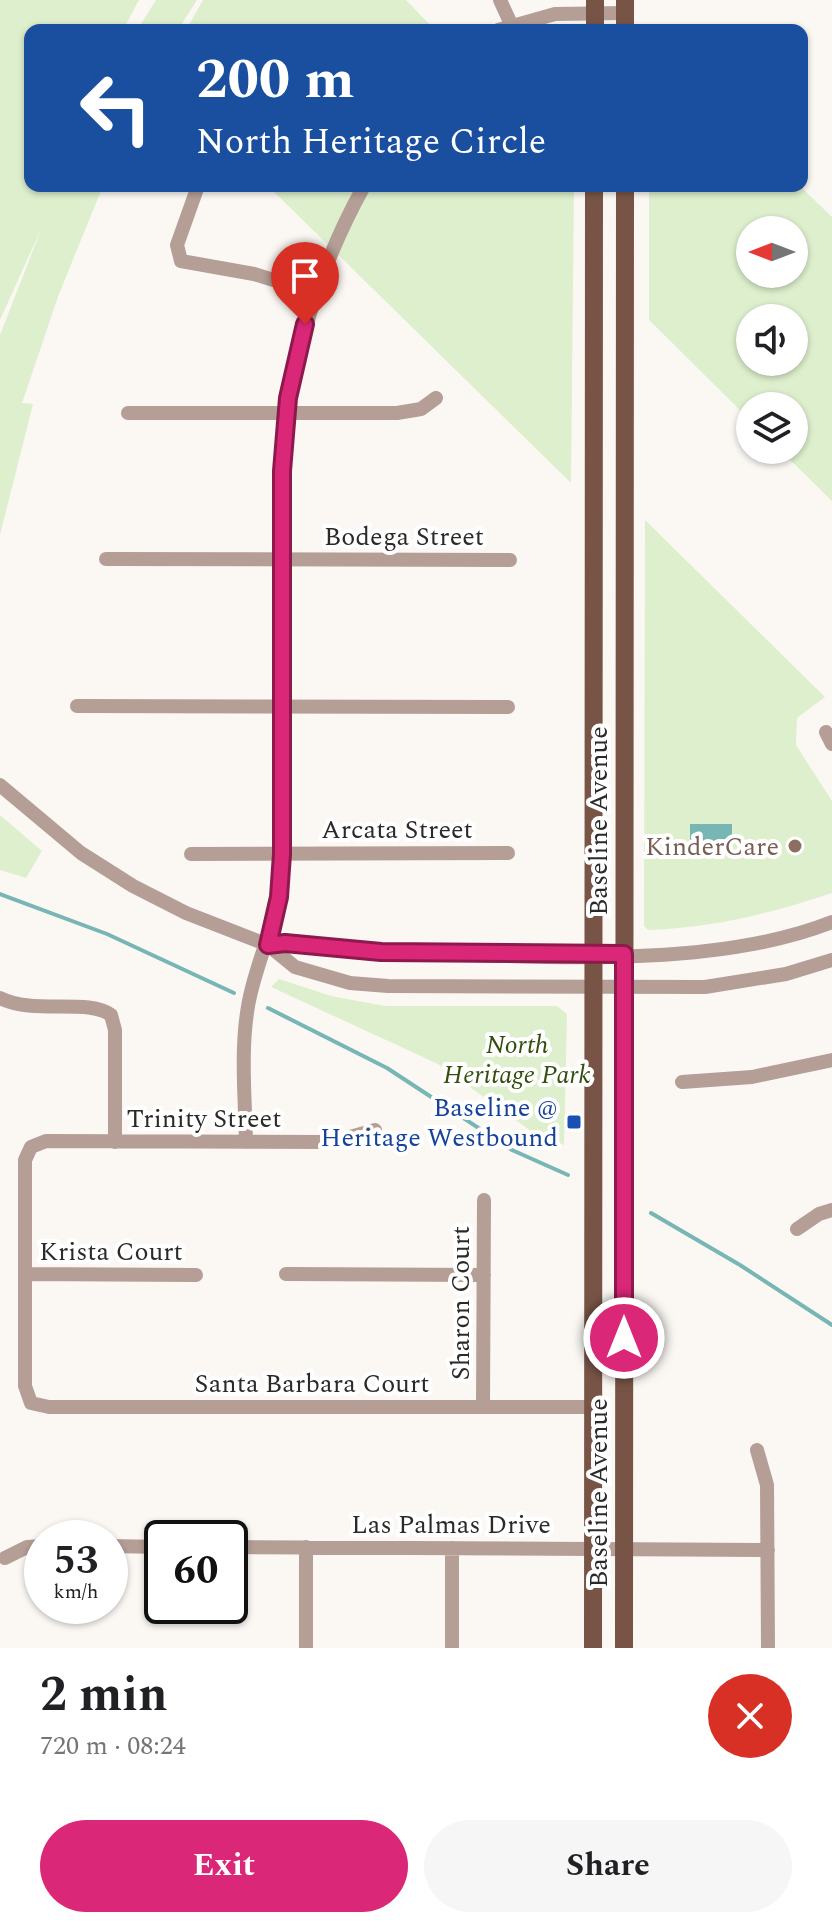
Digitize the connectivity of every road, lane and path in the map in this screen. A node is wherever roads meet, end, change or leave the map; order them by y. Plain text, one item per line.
1 (500, 0) edge
2 (595, 14) edge
3 (625, 14) edge
4 (504, 24) edge
5 (517, 24) edge
6 (196, 192) edge
7 (361, 192) edge
8 (594, 192) edge
9 (625, 192) edge
10 (315, 293) junction
11 (436, 398) dead end
12 (128, 413) dead end
13 (286, 413) junction
14 (106, 559) dead end
15 (281, 560) junction
16 (510, 560) dead end
17 (77, 706) dead end
18 (281, 707) junction
19 (508, 707) dead end
20 (0, 785) edge
21 (508, 853) dead end
22 (191, 854) dead end
23 (282, 854) junction
24 (832, 922) edge
25 (268, 945) junction
26 (624, 954) junction
27 (593, 955) junction
28 (832, 960) edge
29 (593, 986) junction
30 (625, 987) junction
31 (0, 998) edge
32 (832, 1060) edge
33 (682, 1082) dead end
34 (375, 1130) dead end
35 (115, 1142) junction
36 (246, 1142) junction
37 (484, 1200) dead end
38 (832, 1210) edge
39 (797, 1229) dead end
40 (25, 1274) junction
41 (286, 1274) dead end
42 (196, 1275) dead end
43 (484, 1275) junction
44 (483, 1407) junction
45 (593, 1407) junction
46 (757, 1450) dead end
47 (248, 1547) edge
48 (306, 1547) junction
49 (24, 1548) edge
50 (452, 1548) junction
51 (593, 1548) junction
52 (624, 1548) junction
53 (768, 1550) junction
54 (5, 1558) dead end
55 (306, 1648) edge
56 (452, 1648) edge
57 (593, 1648) edge
58 (624, 1648) edge
59 (768, 1648) edge

1 - 4 street
2 - 3 street
2 - 5 street
6 - 10 street
7 - 10 street
8 - 27 main road, Baseline Avenue
9 - 26 main road, Baseline Avenue
10 - 13 street
11 - 13 street
12 - 13 street
13 - 15 street
14 - 15 street, Bodega Street
15 - 16 street, Bodega Street
15 - 18 street
17 - 18 street
18 - 19 street
18 - 23 street
20 - 25 street
21 - 23 street, Arcata Street
22 - 23 street, Arcata Street
23 - 25 street
24 - 26 street
25 - 27 street
25 - 29 street
25 - 36 street
26 - 27 street
26 - 30 main road, Baseline Avenue
27 - 29 main road, Baseline Avenue
28 - 30 street
29 - 30 street
29 - 45 main road, Baseline Avenue
30 - 52 main road, Baseline Avenue
31 - 35 street
32 - 33 street
34 - 36 street, Trinity Street
35 - 36 street, Trinity Street
35 - 40 street, Trinity Street
37 - 43 street, Sharon Court
38 - 39 street
40 - 42 street, Krista Court
40 - 44 street, Santa Barbara Court
41 - 43 street
43 - 44 street, Sharon Court
44 - 45 street, Santa Barbara Court
45 - 51 main road, Baseline Avenue
46 - 53 street
47 - 48 street, Las Palmas Drive
48 - 50 street, Las Palmas Drive
48 - 55 street
49 - 54 street
50 - 51 street, Las Palmas Drive
50 - 56 street
51 - 52 street, Las Palmas Drive
51 - 57 main road, Baseline Avenue
52 - 53 street, Las Palmas Drive
52 - 58 main road, Baseline Avenue
53 - 59 street

